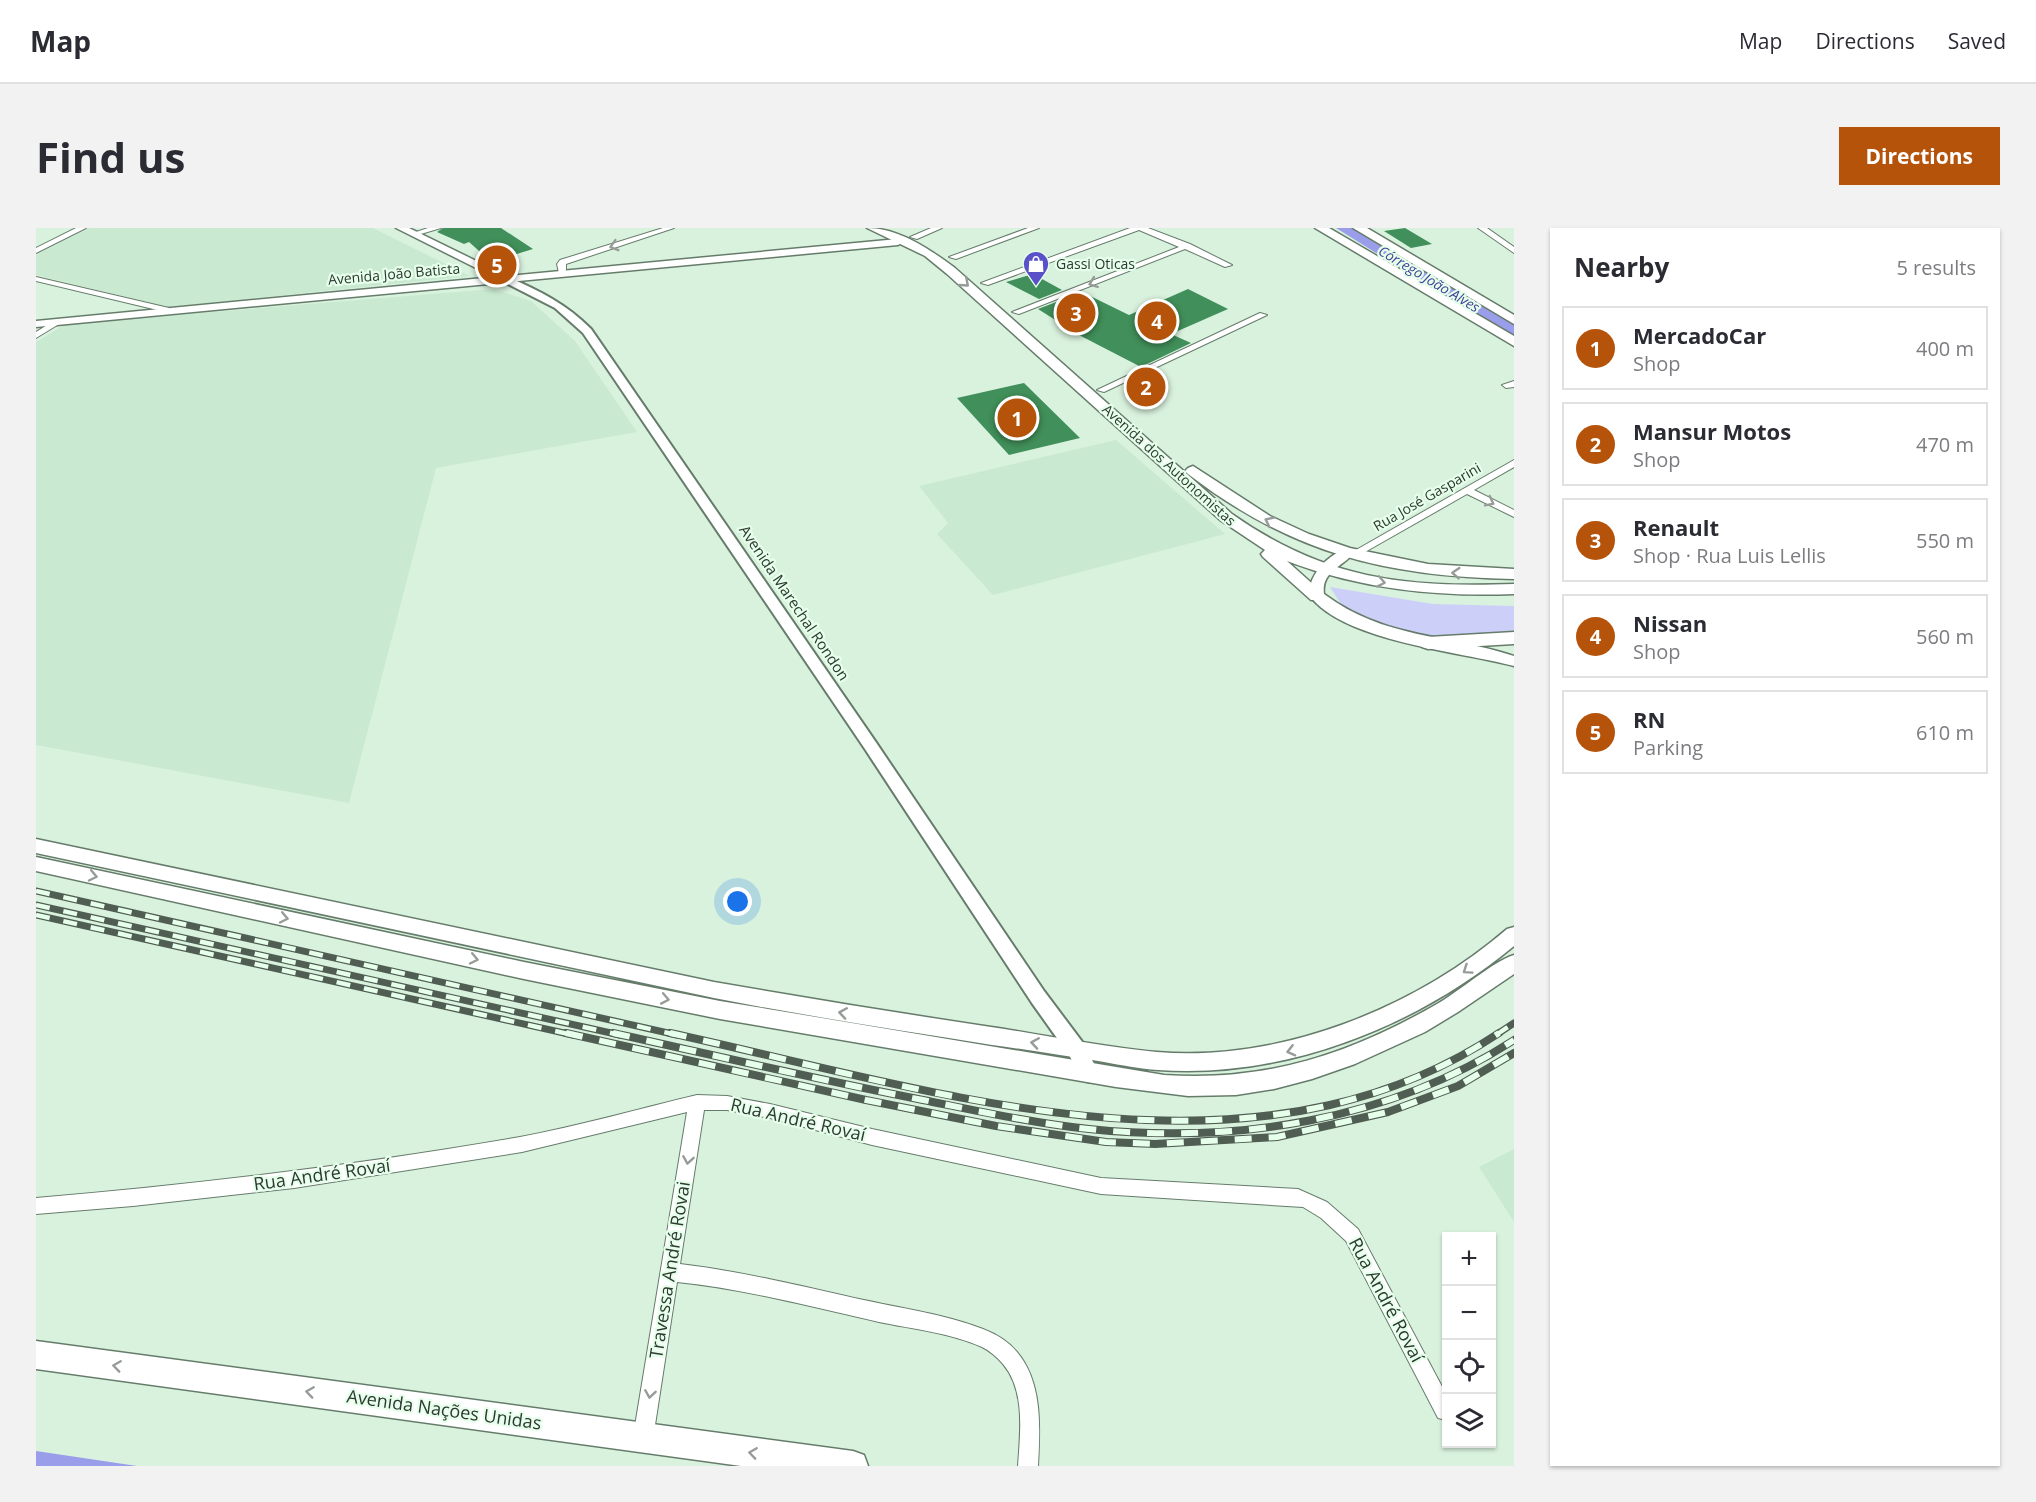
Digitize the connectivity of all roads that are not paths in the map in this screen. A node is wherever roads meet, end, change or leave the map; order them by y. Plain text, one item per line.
1 (82, 228) edge
2 (401, 228) edge
3 (437, 228) edge
4 (670, 228) edge
5 (873, 228) edge
6 (938, 228) edge
7 (1035, 228) edge
8 (1137, 228) edge
9 (1142, 228) edge
10 (1321, 228) edge
11 (1359, 228) edge
12 (1482, 228) edge
13 (414, 234) junction
14 (896, 235) edge
15 (914, 237) junction
16 (1187, 246) junction
17 (938, 248) junction
18 (36, 251) edge
19 (1514, 251) edge
20 (953, 257) junction
21 (1228, 265) dead end
22 (563, 273) junction
23 (503, 278) junction
24 (36, 279) edge
25 (985, 283) junction
26 (166, 310) junction
27 (1016, 312) junction
28 (1263, 315) dead end
29 (1514, 320) edge
30 (60, 321) junction
31 (36, 324) edge
32 (36, 335) edge
33 (1514, 342) edge
34 (1101, 390) junction
35 (1514, 463) edge
36 (1467, 490) junction
37 (1514, 514) edge
38 (1239, 528) junction
39 (1350, 554) junction
40 (1323, 571) junction
41 (1514, 574) edge
42 (1514, 589) edge
43 (1317, 596) junction
44 (1514, 638) edge
45 (1428, 643) junction
46 (1514, 661) edge
47 (36, 846) edge
48 (36, 864) edge
49 (1514, 934) edge
50 (1514, 963) edge
51 (1076, 1049) junction
52 (1089, 1073) junction
53 (698, 1102) junction
54 (36, 1206) edge
55 (670, 1272) junction
56 (36, 1355) edge
57 (1442, 1405) edge
58 (643, 1438) junction
59 (853, 1466) edge
60 (1028, 1466) edge

1 - 18 street
2 - 13 main road, Avenida Marechal Rondon
3 - 13 street
4 -> 22 street
5 - 14 main road, Avenida dos Autonomistas
6 - 15 street
7 - 20 street
8 - 25 street
9 - 16 street
10 - 33 main road
11 - 29 main road
12 - 19 street
13 - 23 main road, Avenida Marechal Rondon
14 - 15 main road, Avenida dos Autonomistas
14 - 17 main road
14 - 22 main road, Avenida João Batista
14 -> 38 main road, Avenida dos Autonomistas
15 - 17 main road, Avenida dos Autonomistas
16 - 21 street
16 -> 27 street
17 - 20 main road, Avenida dos Autonomistas
20 - 25 main road, Avenida dos Autonomistas
22 - 23 main road, Avenida João Batista
23 - 26 main road, Avenida João Batista
23 - 51 street, Avenida Marechal Rondon
24 - 26 street
25 - 27 main road, Avenida dos Autonomistas
26 - 30 main road, Avenida João Batista
27 - 34 main road, Avenida dos Autonomistas
28 - 34 street
30 - 31 main road, Avenida João Batista
30 - 32 street
39 -> 34 main road, Avenida dos Autonomistas
35 - 36 street, Rua José Gasparini
36 -> 37 street
36 - 39 street, Rua José Gasparini
38 - 40 main road, Avenida dos Autonomistas
38 - 43 main road
39 - 40 main road
41 -> 39 main road, Avenida dos Autonomistas
40 -> 42 main road, Avenida dos Autonomistas
40 - 43 main road
43 - 45 main road
44 - 45 main road
45 - 46 main road
51 -> 47 main road
48 -> 52 main road
49 -> 51 main road
50 - 52 main road
51 - 52 street, Avenida Marechal Rondon
53 - 54 street, Rua André Rovaí
53 -> 55 street, Travessa André Rovai
53 - 57 street, Rua André Rovaí
55 -> 58 street, Travessa André Rovai
55 - 60 street
58 -> 56 main road, Avenida Nações Unidas
59 -> 58 main road, Avenida Nações Unidas

